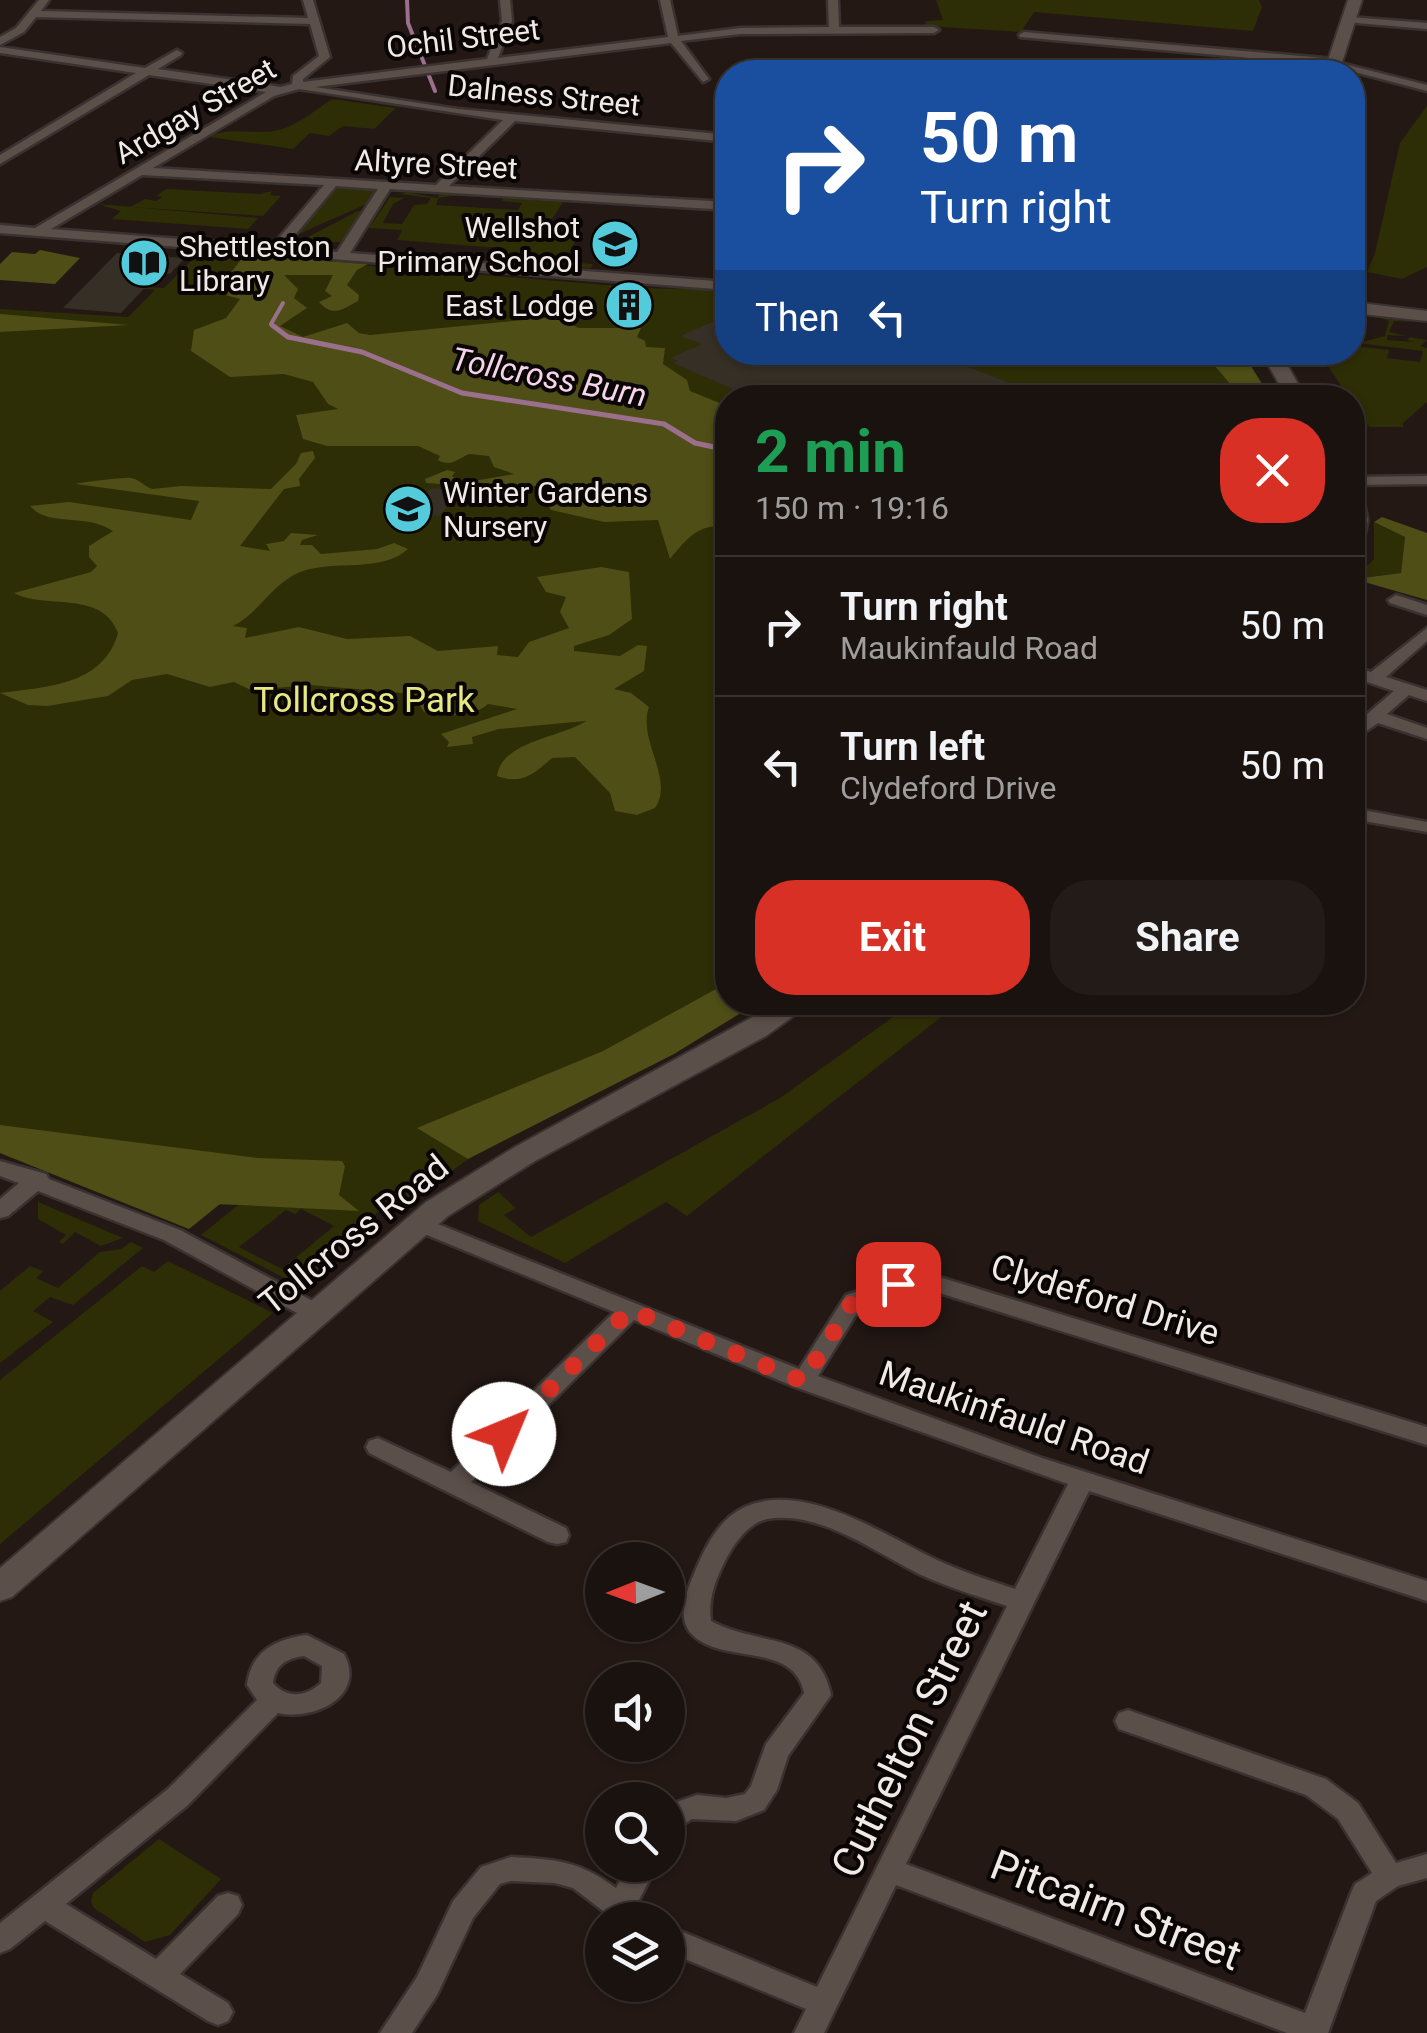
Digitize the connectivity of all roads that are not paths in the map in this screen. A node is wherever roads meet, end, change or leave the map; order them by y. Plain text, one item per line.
1 (44, 0) edge
2 (308, 0) edge
3 (505, 0) edge
4 (665, 0) edge
5 (833, 0) edge
6 (1355, 0) edge
7 (33, 14) junction
8 (1349, 20) junction
9 (315, 21) junction
10 (1427, 26) edge
11 (834, 28) junction
12 (934, 30) dead end
13 (1024, 36) dead end
14 (673, 38) junction
15 (0, 46) edge
16 (177, 53) dead end
17 (492, 60) junction
18 (1263, 60) edge
19 (1335, 60) edge
20 (148, 70) junction
21 (1365, 74) edge
22 (703, 79) dead end
23 (298, 86) junction
24 (1427, 88) edge
25 (278, 90) junction
26 (512, 118) junction
27 (715, 138) edge
28 (0, 160) edge
29 (141, 171) junction
30 (332, 182) junction
31 (386, 186) junction
32 (439, 189) junction
33 (715, 205) edge
34 (0, 229) edge
35 (34, 234) junction
36 (274, 252) junction
37 (341, 256) junction
38 (715, 284) edge
39 (1365, 309) edge
40 (1427, 316) edge
41 (1365, 480) edge
42 (1427, 480) edge
43 (1396, 600) dead end
44 (1427, 610) edge
45 (1427, 633) edge
46 (1365, 675) edge
47 (1374, 678) junction
48 (1406, 689) junction
49 (1427, 696) edge
50 (1375, 716) junction
51 (1365, 725) edge
52 (1427, 734) edge
53 (1365, 815) edge
54 (1427, 826) edge
55 (779, 1015) edge
56 (0, 1168) edge
57 (38, 1179) junction
58 (0, 1210) edge
59 (418, 1223) junction
60 (630, 1310) junction
61 (316, 1313) junction
62 (803, 1381) junction
63 (1427, 1436) edge
64 (378, 1447) dead end
65 (1082, 1480) junction
66 (454, 1484) junction
67 (557, 1534) dead end
68 (0, 1588) edge
69 (1427, 1591) edge
70 (1022, 1601) junction
71 (273, 1701) dead end
72 (1128, 1721) dead end
73 (685, 1807) edge
74 (1427, 1866) edge
75 (889, 1870) junction
76 (1390, 1877) junction
77 (612, 1902) edge
78 (43, 1905) junction
79 (228, 1905) dead end
80 (0, 1940) edge
81 (685, 1946) edge
82 (159, 1976) junction
83 (824, 2003) junction
84 (218, 2012) dead end
85 (1313, 2031) edge
86 (395, 2033) edge
87 (809, 2033) edge

1 - 7 street
2 - 9 street, Ardgay Street
3 - 17 street
4 - 14 street
5 - 11 street
6 - 8 street
7 - 9 street
7 - 15 street
8 - 10 street
8 - 19 street
9 - 23 street, Ardgay Street
11 - 12 street, Ochil Street
11 - 14 street, Ochil Street
13 - 18 street
14 - 17 street, Ochil Street
14 - 22 street
15 - 20 street
16 - 20 street
17 - 23 street, Ochil Street
20 - 25 street
20 - 28 street
21 - 24 street
23 - 25 street, Ardgay Street
23 - 26 street, Dalness Street
25 - 29 street, Ardgay Street
26 - 27 street, Dalness Street
26 - 32 street
29 - 30 street, Altyre Street
29 - 35 street, Ardgay Street
30 - 31 street, Altyre Street
30 - 36 street
31 - 32 street, Altyre Street
31 - 37 street
32 - 33 street, Altyre Street
34 - 35 street
35 - 36 street
36 - 37 street
37 - 38 street
39 - 40 street
41 - 42 street
43 - 44 street
45 - 47 street
46 - 47 street
47 - 48 street
48 - 49 street
48 - 50 street
50 - 51 street
50 - 52 street
53 - 54 street
55 - 59 street, Tollcross Road
56 - 57 street
57 - 58 street
57 - 61 street
59 - 60 street, Maukinfauld Road
59 - 61 street, Tollcross Road
60 - 62 street, Maukinfauld Road
60 - 66 street
61 - 68 street, Tollcross Road
62 - 63 street, Clydeford Drive
62 - 65 street, Maukinfauld Road
64 - 66 street
65 - 69 street, Maukinfauld Road
65 - 70 street, Cuthelton Street
66 - 67 street
70 - 73 street
70 - 75 street, Cuthelton Street
71 - 78 street
72 - 76 street
74 - 76 street
75 - 83 street, Cuthelton Street
75 - 85 street, Pitcairn Street
76 - 85 street
77 - 86 street
78 - 80 street
78 - 82 street
79 - 82 street
81 - 83 street
82 - 84 street
83 - 87 street, Cuthelton Street

